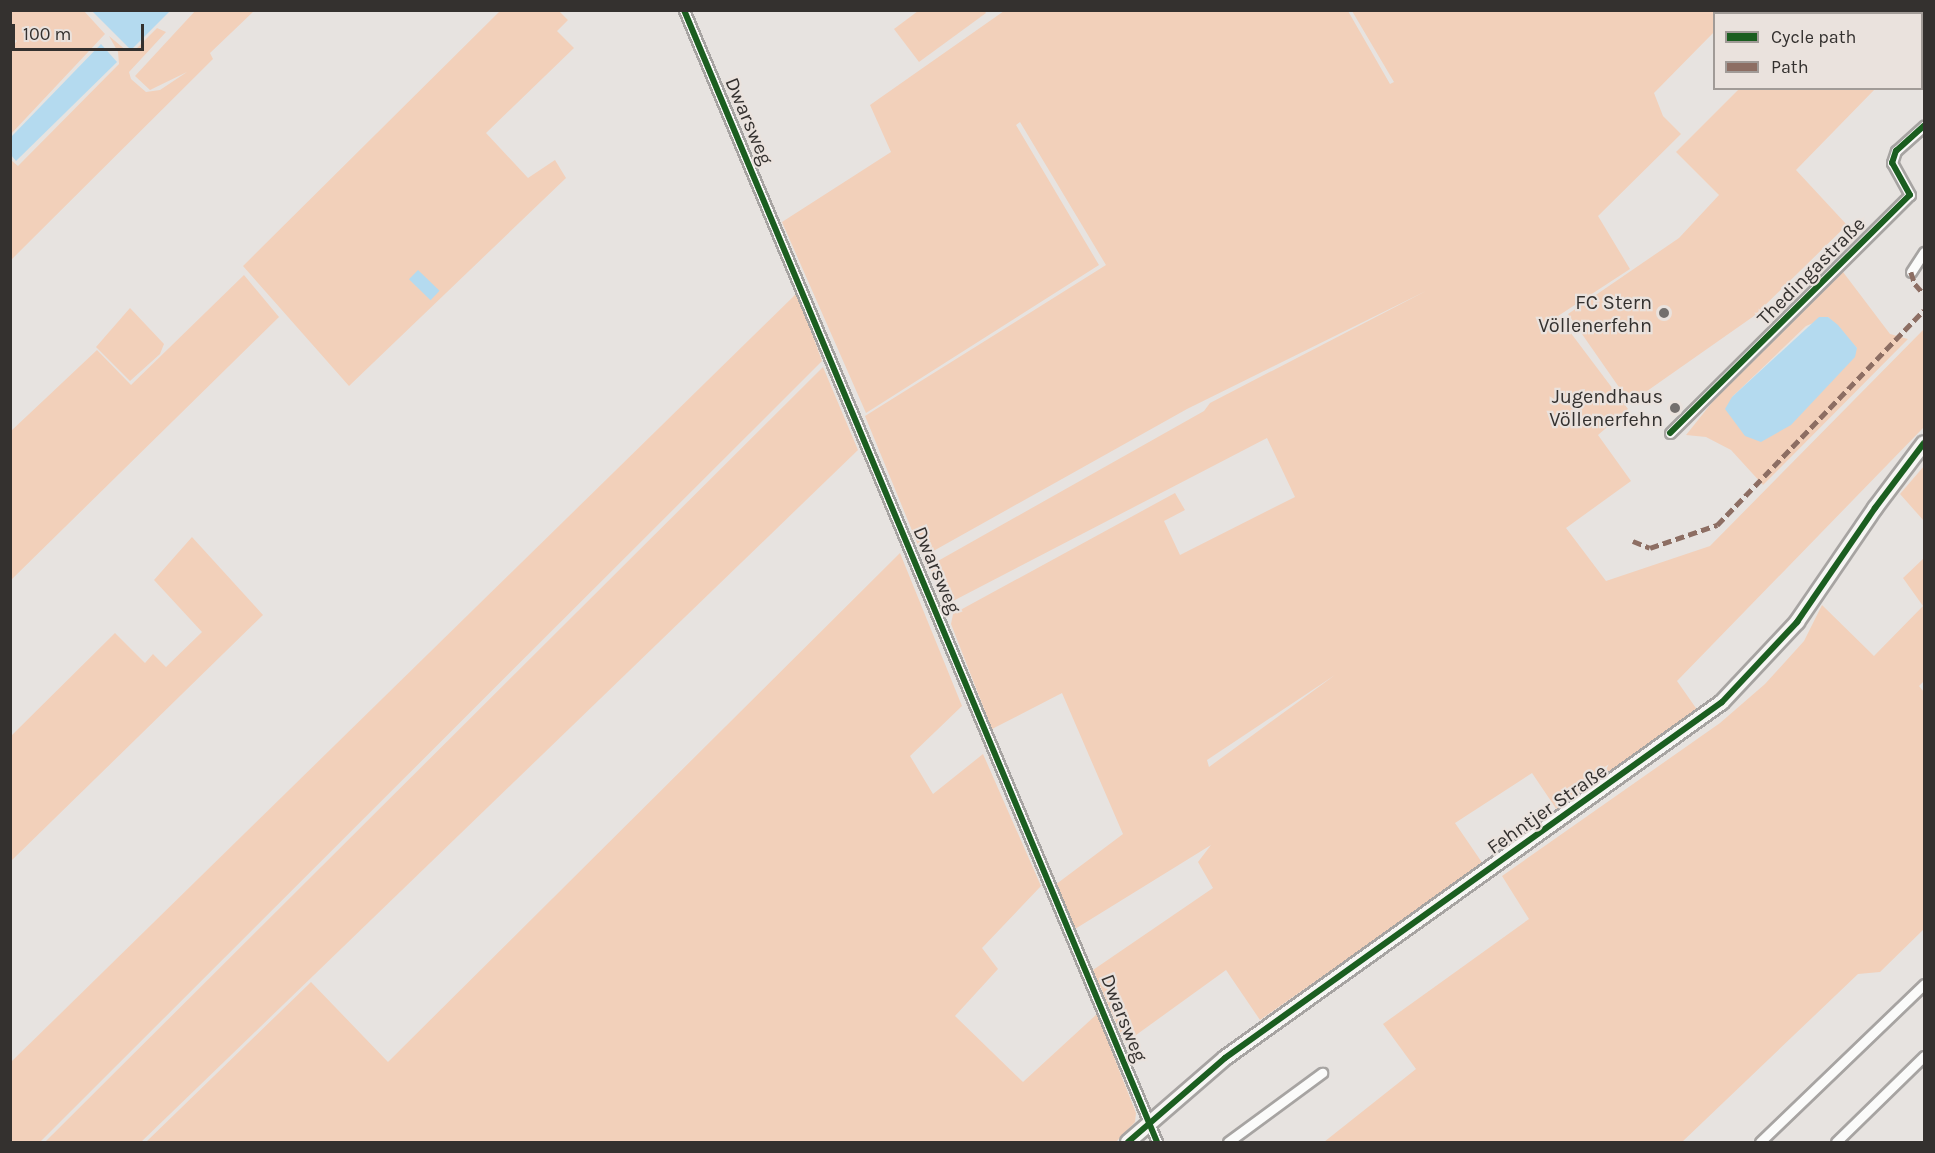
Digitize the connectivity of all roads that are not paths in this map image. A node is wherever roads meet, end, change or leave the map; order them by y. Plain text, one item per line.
1 (684, 10) edge
2 (1924, 126) edge
3 (1924, 252) edge
4 (1911, 272) dead end
5 (1670, 433) dead end
6 (1924, 443) edge
7 (1924, 984) edge
8 (1924, 1056) edge
9 (1322, 1072) dead end
10 (1149, 1124) junction
11 (1128, 1143) edge
12 (1157, 1143) edge
13 (1228, 1143) edge
14 (1760, 1143) edge
15 (1836, 1143) edge

1 - 10 street, Dwarsweg
2 - 5 street, Thedingastraße
3 - 4 street
6 - 10 street, Fehntjer Straße
7 - 14 street
8 - 15 street
9 - 13 street
10 - 11 street, Fehntjer Straße
10 - 12 street, Dwarsweg

